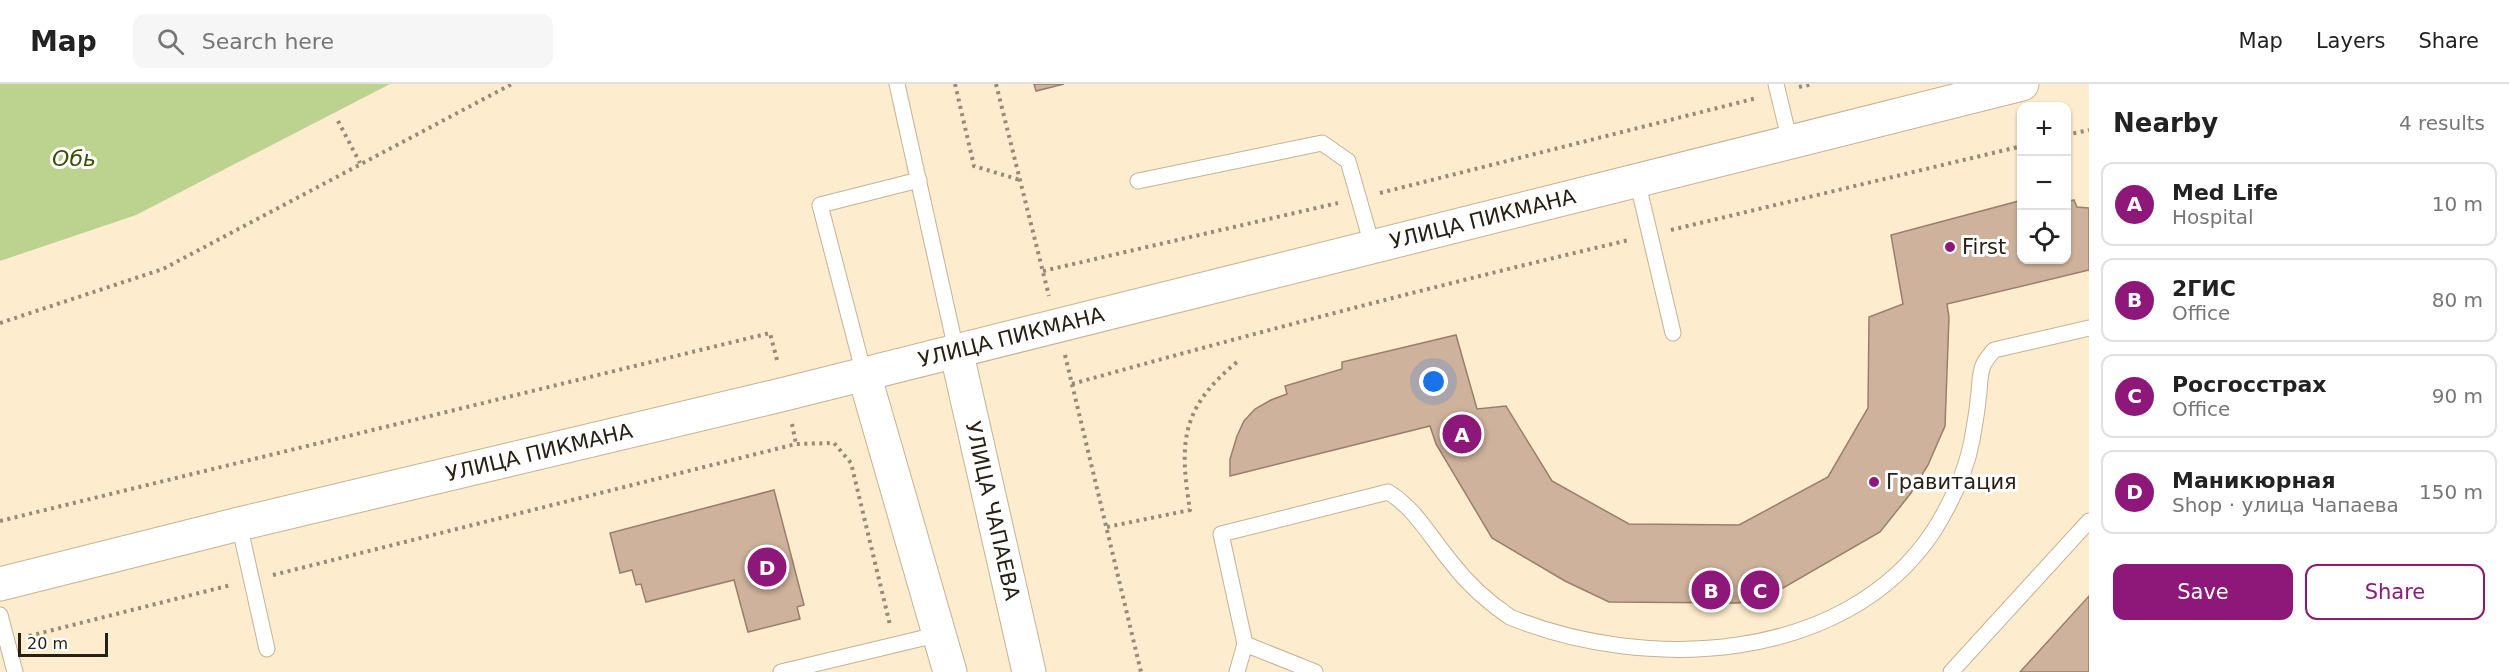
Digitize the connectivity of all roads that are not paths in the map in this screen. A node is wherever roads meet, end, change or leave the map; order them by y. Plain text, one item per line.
1 (897, 84) edge
2 (2022, 84) edge
3 (1777, 88) edge
4 (1790, 142) junction
5 (919, 180) junction
6 (1637, 180) junction
7 (1138, 181) dead end
8 (1372, 245) junction
9 (2089, 328) edge
10 (1673, 333) dead end
11 (956, 350) junction
12 (864, 374) junction
13 (2089, 521) edge
14 (239, 524) junction
15 (0, 584) edge
16 (0, 615) edge
17 (940, 634) junction
18 (1245, 644) junction
19 (267, 649) dead end
20 (15, 672) edge
21 (781, 672) edge
22 (950, 672) edge
23 (1029, 672) edge
24 (1237, 672) edge
25 (1315, 672) edge
26 (1951, 672) edge

1 - 5 lane
2 - 4 street, УЛИЦА ПИКМАНА
3 - 4 lane
4 - 6 street, УЛИЦА ПИКМАНА
5 - 11 lane
5 - 12 lane
6 - 8 street, УЛИЦА ПИКМАНА
6 - 10 lane
7 - 8 lane
8 - 11 street, УЛИЦА ПИКМАНА
9 - 18 lane
11 - 12 street, УЛИЦА ПИКМАНА
11 - 23 street, УЛИЦА ЧАПАЕВА
12 - 14 street, УЛИЦА ПИКМАНА
12 - 17 street
13 - 26 lane
14 - 15 street, УЛИЦА ПИКМАНА
14 - 19 lane
16 - 20 lane
17 - 21 lane
17 - 22 street
18 - 24 lane
18 - 25 lane

